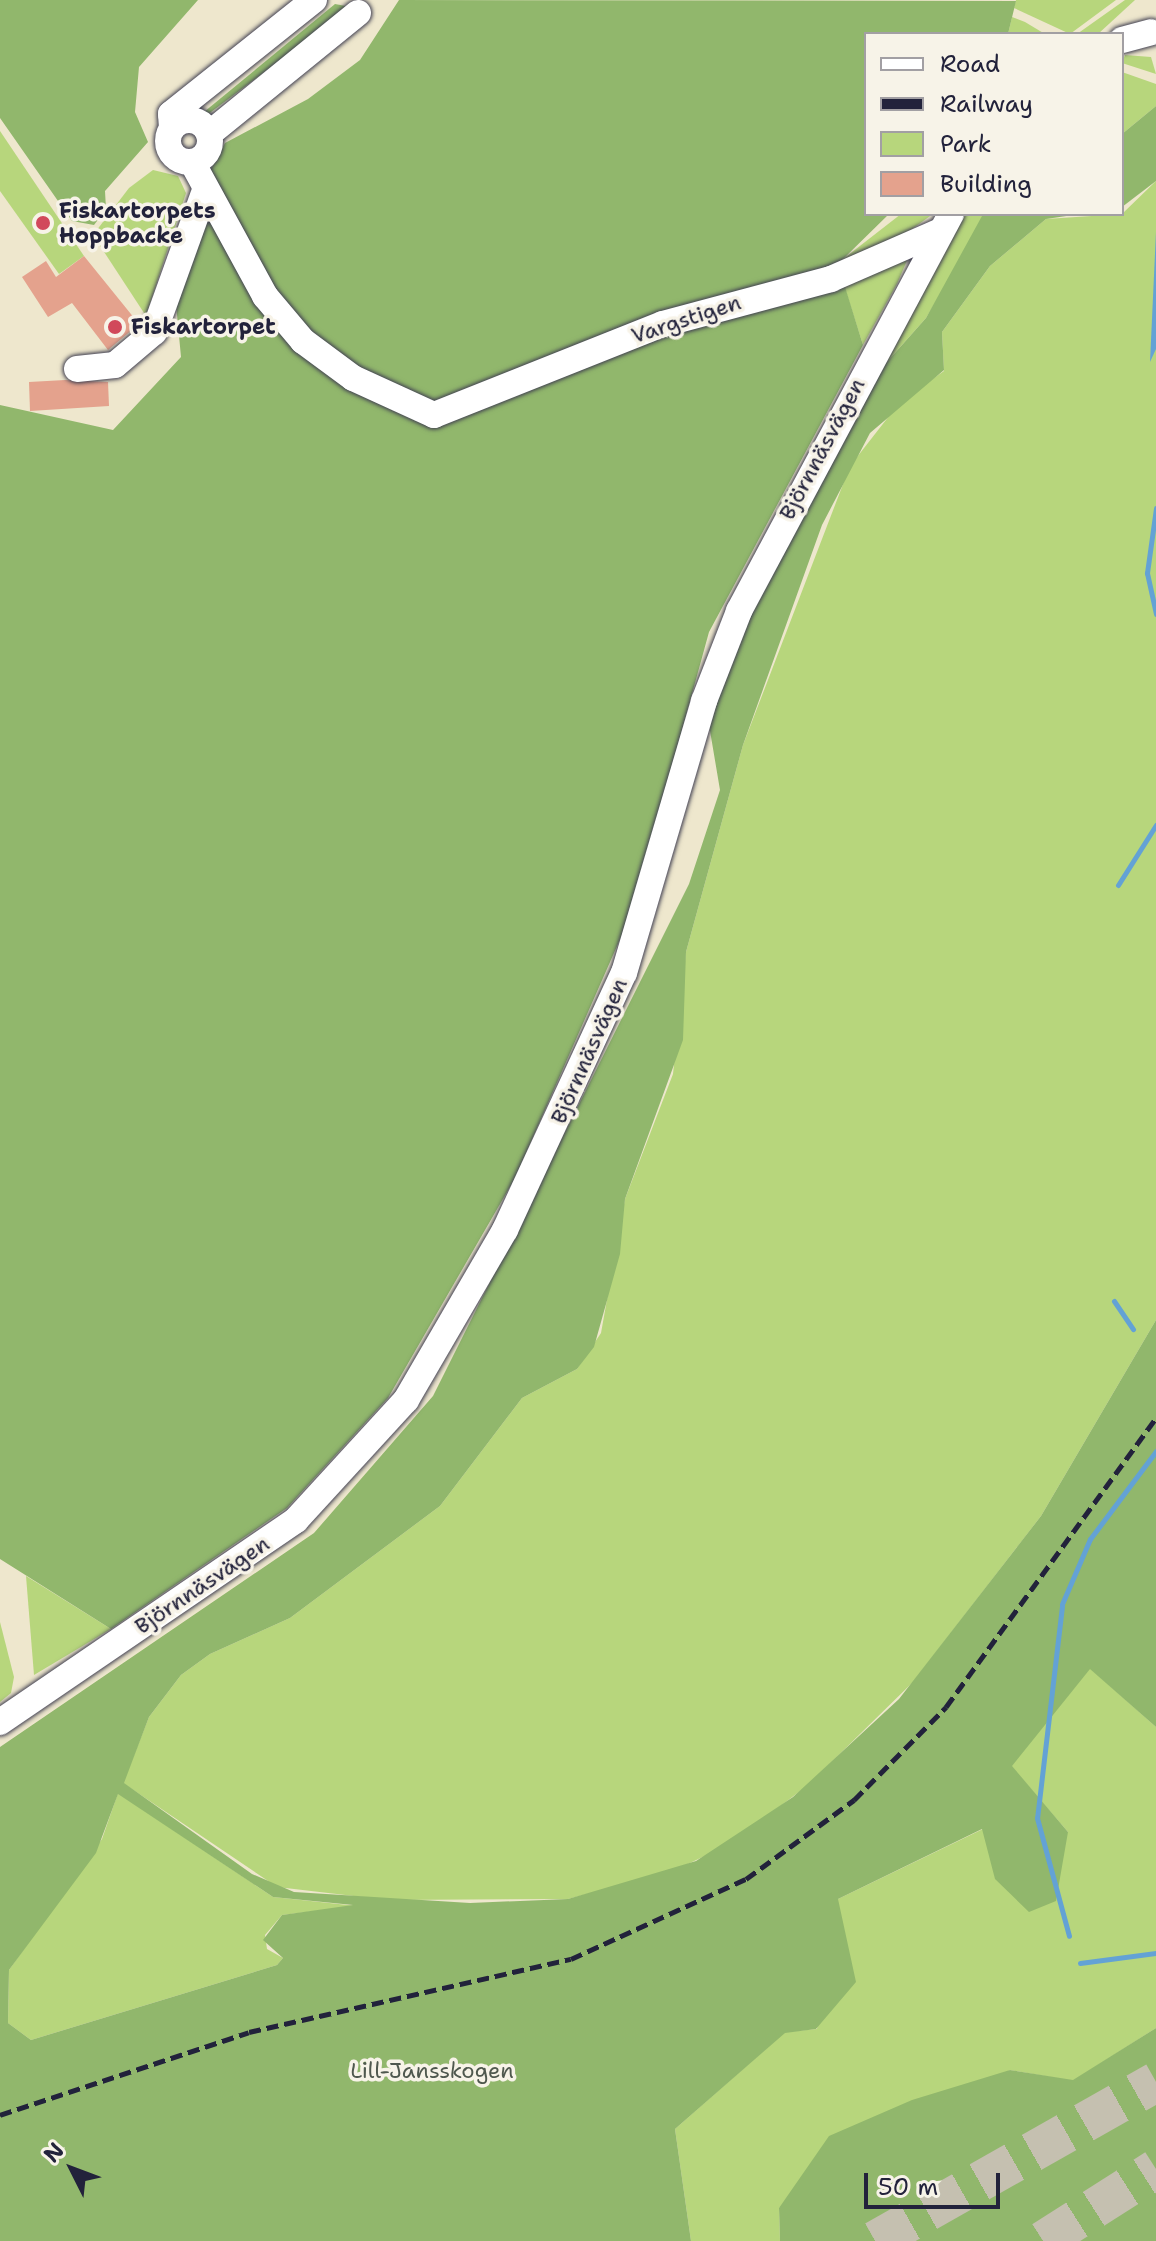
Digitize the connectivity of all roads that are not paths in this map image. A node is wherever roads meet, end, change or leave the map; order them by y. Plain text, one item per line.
1 (314, 0) edge
2 (358, 13) dead end
3 (1154, 27) edge
4 (1124, 39) edge
5 (172, 128) junction
6 (209, 134) junction
7 (192, 162) junction
8 (205, 190) junction
9 (946, 222) edge
10 (77, 369) dead end
11 (0, 1722) edge

1 - 5 street
2 - 6 street
3 - 4 street
5 - 6 street
5 - 7 street
6 - 7 street
7 - 8 street
8 - 9 street, Vargstigen
8 - 10 street
9 - 11 street, Björnnäsvägen

